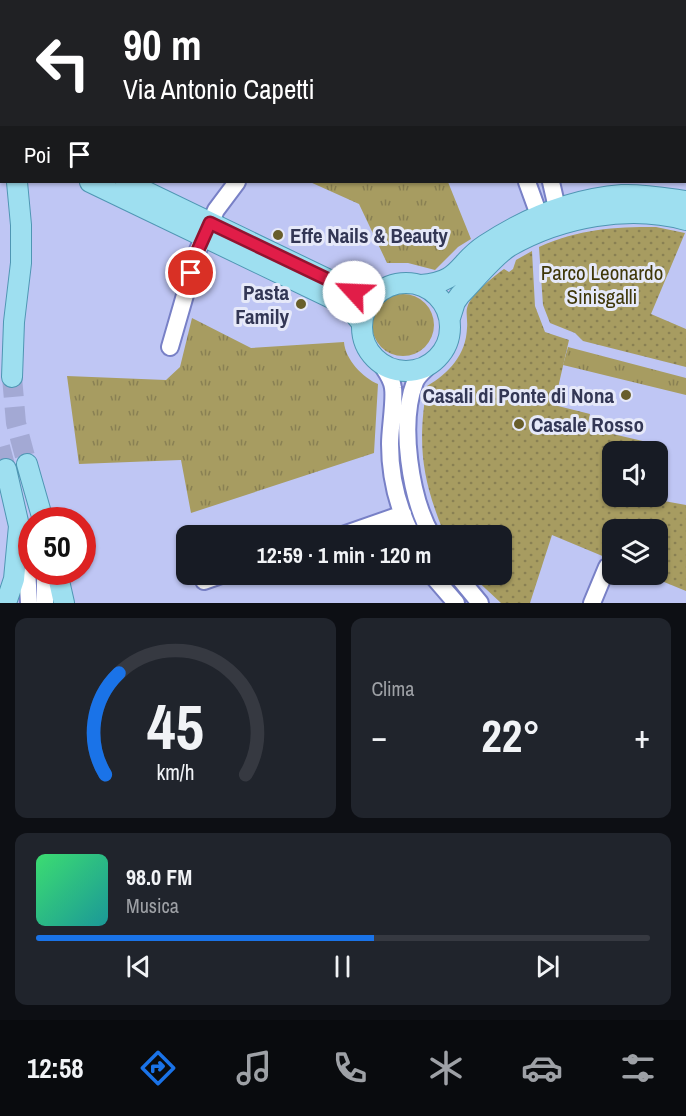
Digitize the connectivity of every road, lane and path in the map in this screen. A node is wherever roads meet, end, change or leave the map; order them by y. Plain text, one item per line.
1 (17, 183) edge
2 (30, 183) edge
3 (128, 183) edge
4 (236, 183) edge
5 (528, 183) edge
6 (551, 183) edge
7 (95, 184) edge
8 (686, 201) edge
9 (548, 212) junction
10 (686, 220) edge
11 (21, 225) junction
12 (207, 230) junction
13 (422, 285) junction
14 (377, 294) junction
15 (450, 318) junction
16 (361, 322) junction
17 (170, 347) dead end
18 (380, 362) junction
19 (434, 362) junction
20 (12, 377) tunnel mouth
21 (27, 464) tunnel mouth
22 (6, 469) tunnel mouth
23 (38, 507) edge
24 (424, 518) junction
25 (18, 521) edge
26 (407, 525) edge
27 (427, 525) edge
28 (18, 536) edge
29 (602, 579) edge
30 (28, 585) edge
31 (45, 585) edge
32 (60, 585) edge
33 (441, 585) edge
34 (465, 585) edge
35 (454, 600) edge
36 (6, 603) edge
37 (29, 603) edge
38 (45, 603) edge
39 (64, 603) edge
40 (480, 603) edge
41 (592, 603) edge

1 - 11 main road
2 - 11 main road
3 - 12 main road
4 - 12 street
5 - 9 street
6 - 9 street
7 - 12 main road
8 - 9 main road
9 - 13 main road
10 - 15 main road
11 - 20 main road
12 - 14 main road
12 - 16 main road
12 - 17 street
13 - 14 main road
13 - 15 main road
14 - 16 main road
15 - 19 main road
16 - 18 main road
18 - 19 main road
18 - 26 street
19 - 24 street
21 - 23 main road
22 - 25 main road
24 - 26 street
24 - 27 street
28 - 36 main road
29 - 41 street
30 - 37 street
31 - 38 street
32 - 39 main road
33 - 35 street
34 - 40 street

